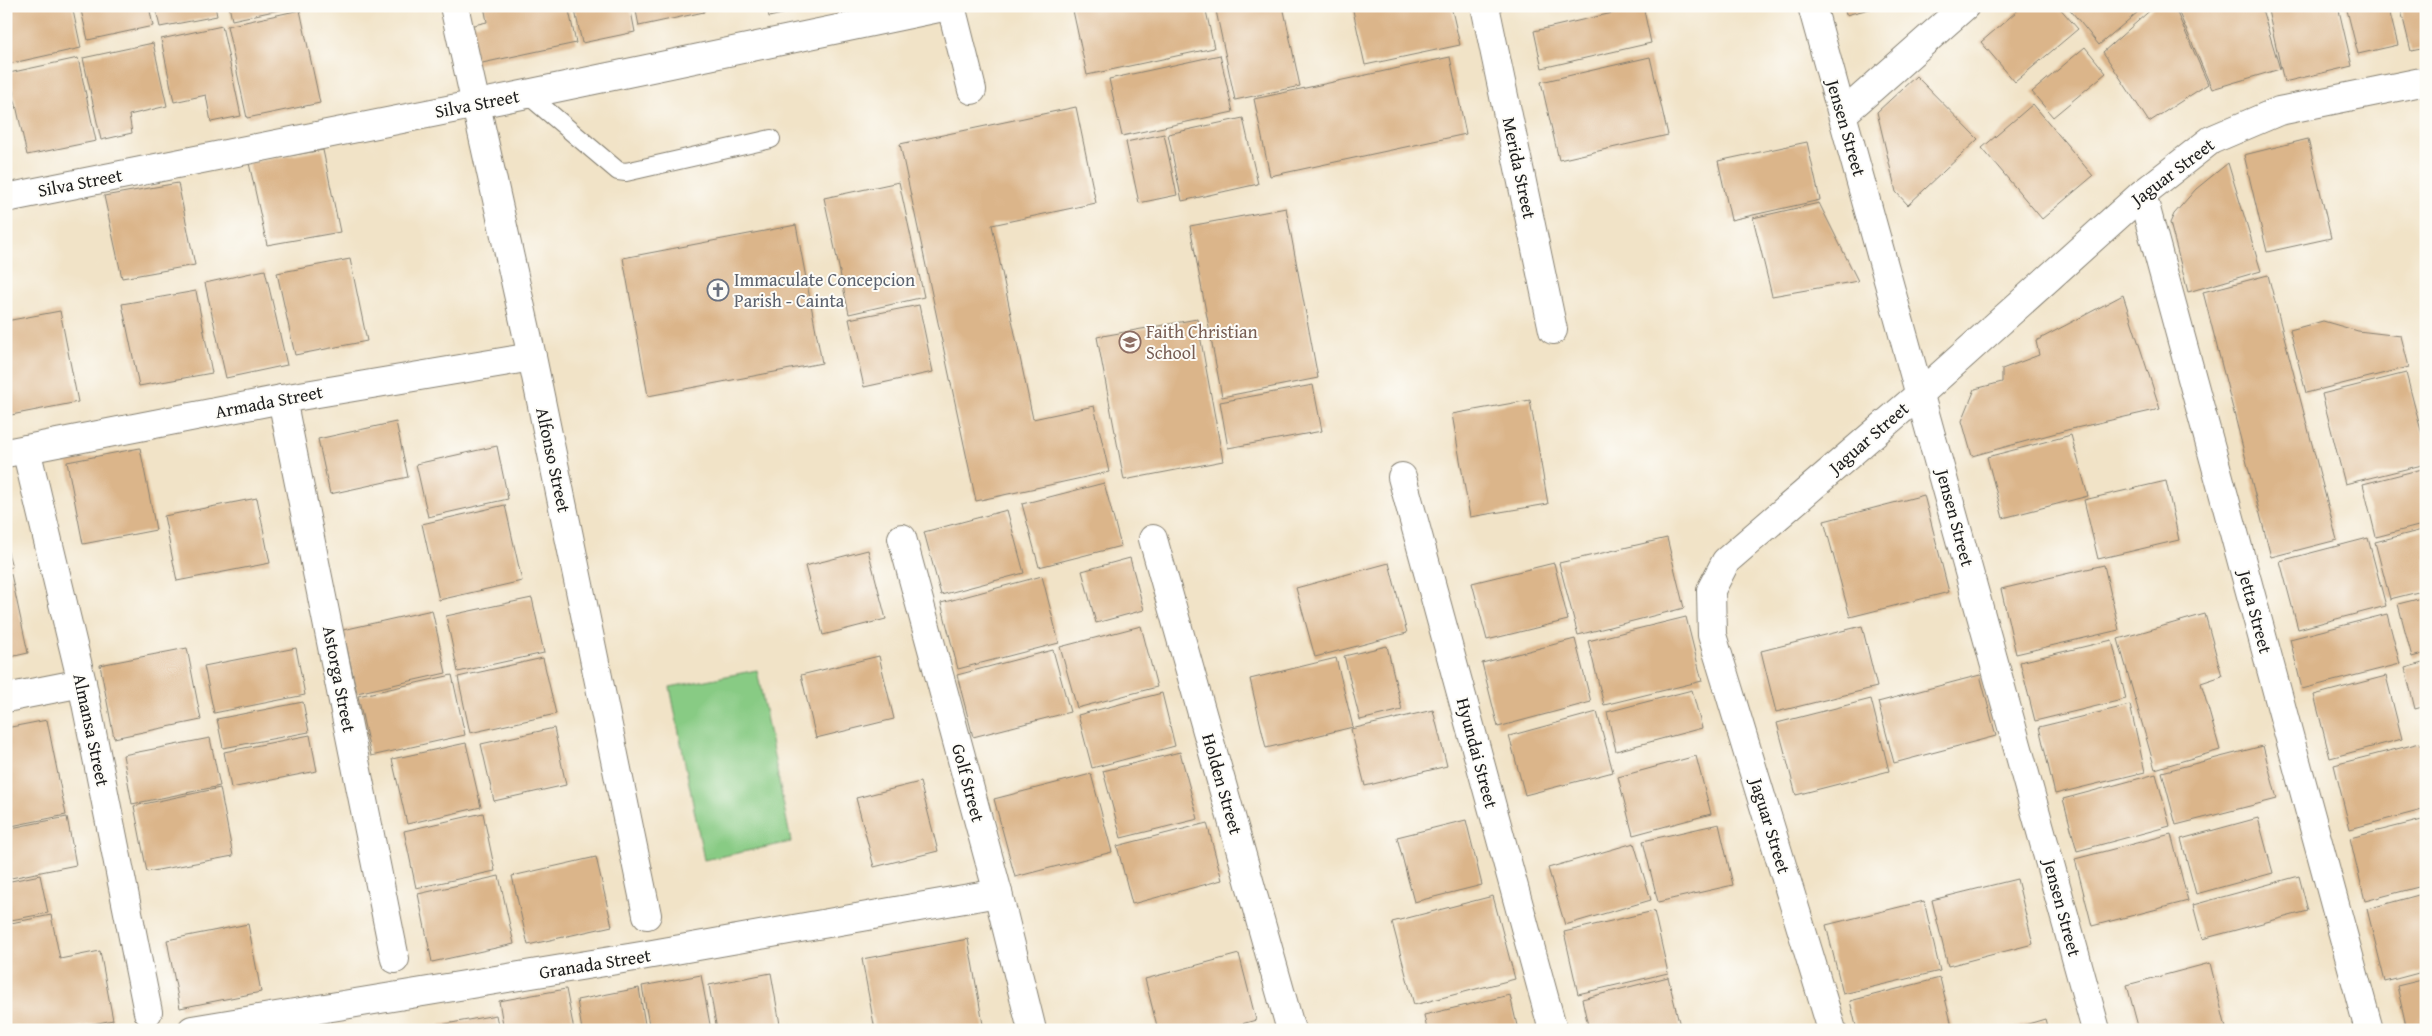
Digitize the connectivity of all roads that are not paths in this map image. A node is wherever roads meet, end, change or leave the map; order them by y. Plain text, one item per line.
1 (454, 6) edge
2 (949, 6) edge
3 (1485, 6) edge
4 (1812, 6) edge
5 (1965, 6) edge
6 (2426, 80) edge
7 (972, 90) dead end
8 (527, 94) junction
9 (475, 104) junction
10 (1843, 114) junction
11 (771, 140) dead end
12 (2142, 194) junction
13 (6, 198) edge
14 (1553, 330) dead end
15 (532, 357) junction
16 (1921, 393) junction
17 (282, 399) junction
18 (16, 451) edge
19 (1402, 477) dead end
20 (902, 538) dead end
21 (1153, 539) dead end
22 (82, 683) junction
23 (6, 698) edge
24 (998, 893) junction
25 (647, 915) dead end
26 (395, 959) dead end
27 (148, 1012) dead end
28 (192, 1030) edge
29 (1032, 1030) edge
30 (1291, 1030) edge
31 (1553, 1030) edge
32 (1832, 1030) edge
33 (2096, 1030) edge
34 (2369, 1030) edge

1 - 9 street, Alfonso Street
2 - 7 street
2 - 8 street, Silva Street
3 - 14 street, Merida Street
4 - 10 street, Jensen Street
5 - 10 street
6 - 12 street, Jaguar Street
8 - 9 street, Silva Street
8 - 11 lane
9 - 13 street, Silva Street
9 - 15 street, Alfonso Street
10 - 16 street, Jensen Street
12 - 16 street, Jaguar Street
12 - 34 street, Jetta Street
15 - 17 street, Armada Street
15 - 25 street, Alfonso Street
16 - 32 street, Jaguar Street
16 - 33 street, Jensen Street
17 - 18 street, Armada Street
17 - 26 street, Astorga Street
18 - 22 street, Almansa Street
19 - 31 street, Hyundai Street
20 - 24 street, Golf Street
21 - 30 street, Holden Street
22 - 23 street
22 - 27 street, Almansa Street
24 - 28 street, Granada Street
24 - 29 street, Golf Street

